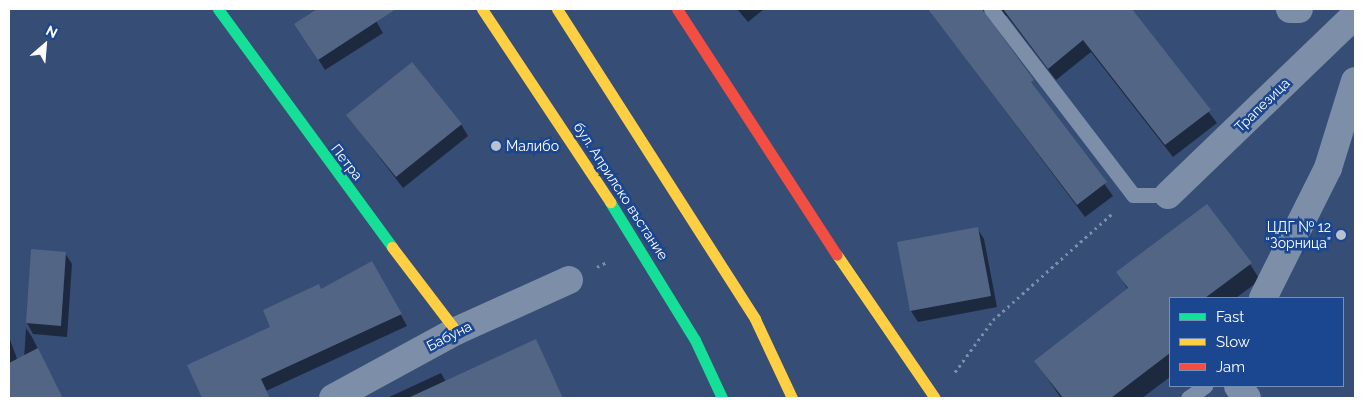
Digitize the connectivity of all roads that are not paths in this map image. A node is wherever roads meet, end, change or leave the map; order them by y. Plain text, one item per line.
1 (218, 9) edge
2 (482, 9) edge
3 (557, 9) edge
4 (678, 9) edge
5 (991, 9) edge
6 (1290, 9) edge
7 (1298, 9) edge
8 (1355, 15) edge
9 (1355, 81) edge
10 (1168, 195) joint
11 (569, 280) road end
12 (1263, 297) edge
13 (456, 331) junction
14 (1204, 387) edge
15 (1239, 387) edge
16 (333, 398) edge
17 (722, 398) edge
18 (792, 398) edge
19 (935, 398) edge
20 (1188, 398) edge
21 (1247, 398) edge

1 - 13 street, Петра
2 - 17 street, бул. Априлско въстание
3 - 18 street
4 - 19 street
5 - 10 lane
6 - 7 street
8 - 10 street, Трапезица
9 - 12 street
11 - 13 street, Бабуна
13 - 16 street, Бабуна
14 - 20 lane
15 - 21 street

